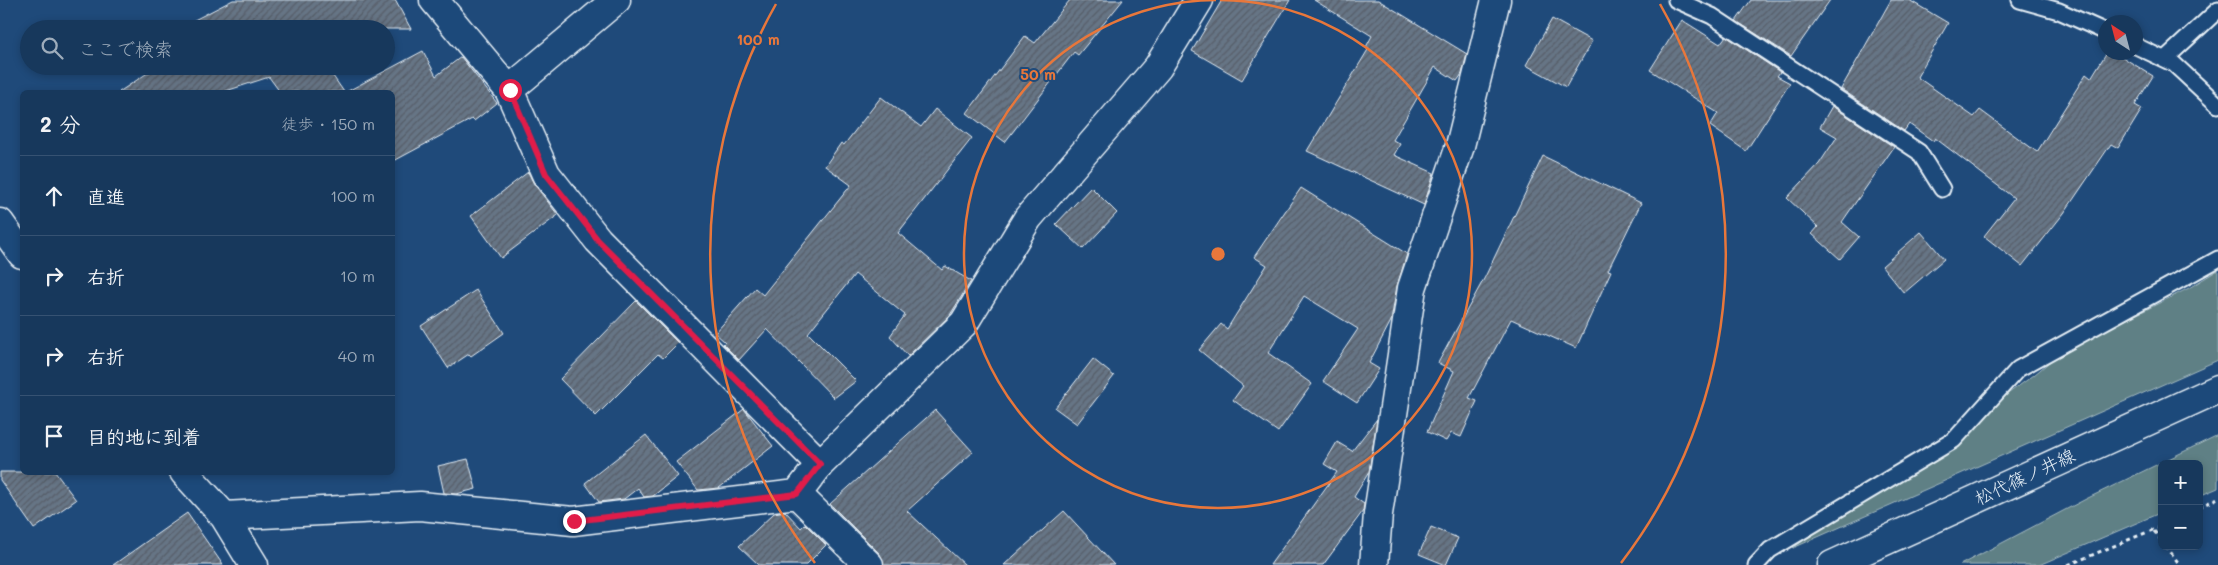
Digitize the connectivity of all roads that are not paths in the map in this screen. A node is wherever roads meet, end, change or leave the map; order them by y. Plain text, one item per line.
1 (434, 0) edge
2 (616, 0) edge
3 (1199, 0) edge
4 (1496, 0) edge
5 (1676, 0) edge
6 (2020, 0) edge
7 (2218, 10) edge
8 (2098, 28) edge
9 (2143, 49) edge
10 (2165, 60) junction
11 (510, 90) junction
12 (2218, 105) edge
13 (1942, 189) dead end
14 (0, 223) edge
15 (20, 251) edge
16 (2218, 258) edge
17 (2218, 389) edge
18 (820, 464) junction
19 (187, 475) edge
20 (797, 494) junction
21 (224, 516) junction
22 (254, 565) edge
23 (869, 565) edge
24 (1374, 565) edge
25 (1756, 565) edge
26 (1832, 565) edge

1 - 11 street
2 - 11 street
3 - 18 street
4 - 24 street
5 - 13 lane
6 - 8 lane
7 - 10 lane
9 - 10 lane
10 - 12 lane
11 - 18 street
14 - 15 street
16 - 25 lane
17 - 26 street, 松代篠ノ井線
18 - 20 street
19 - 21 street
20 - 21 street
20 - 23 street
21 - 22 street

